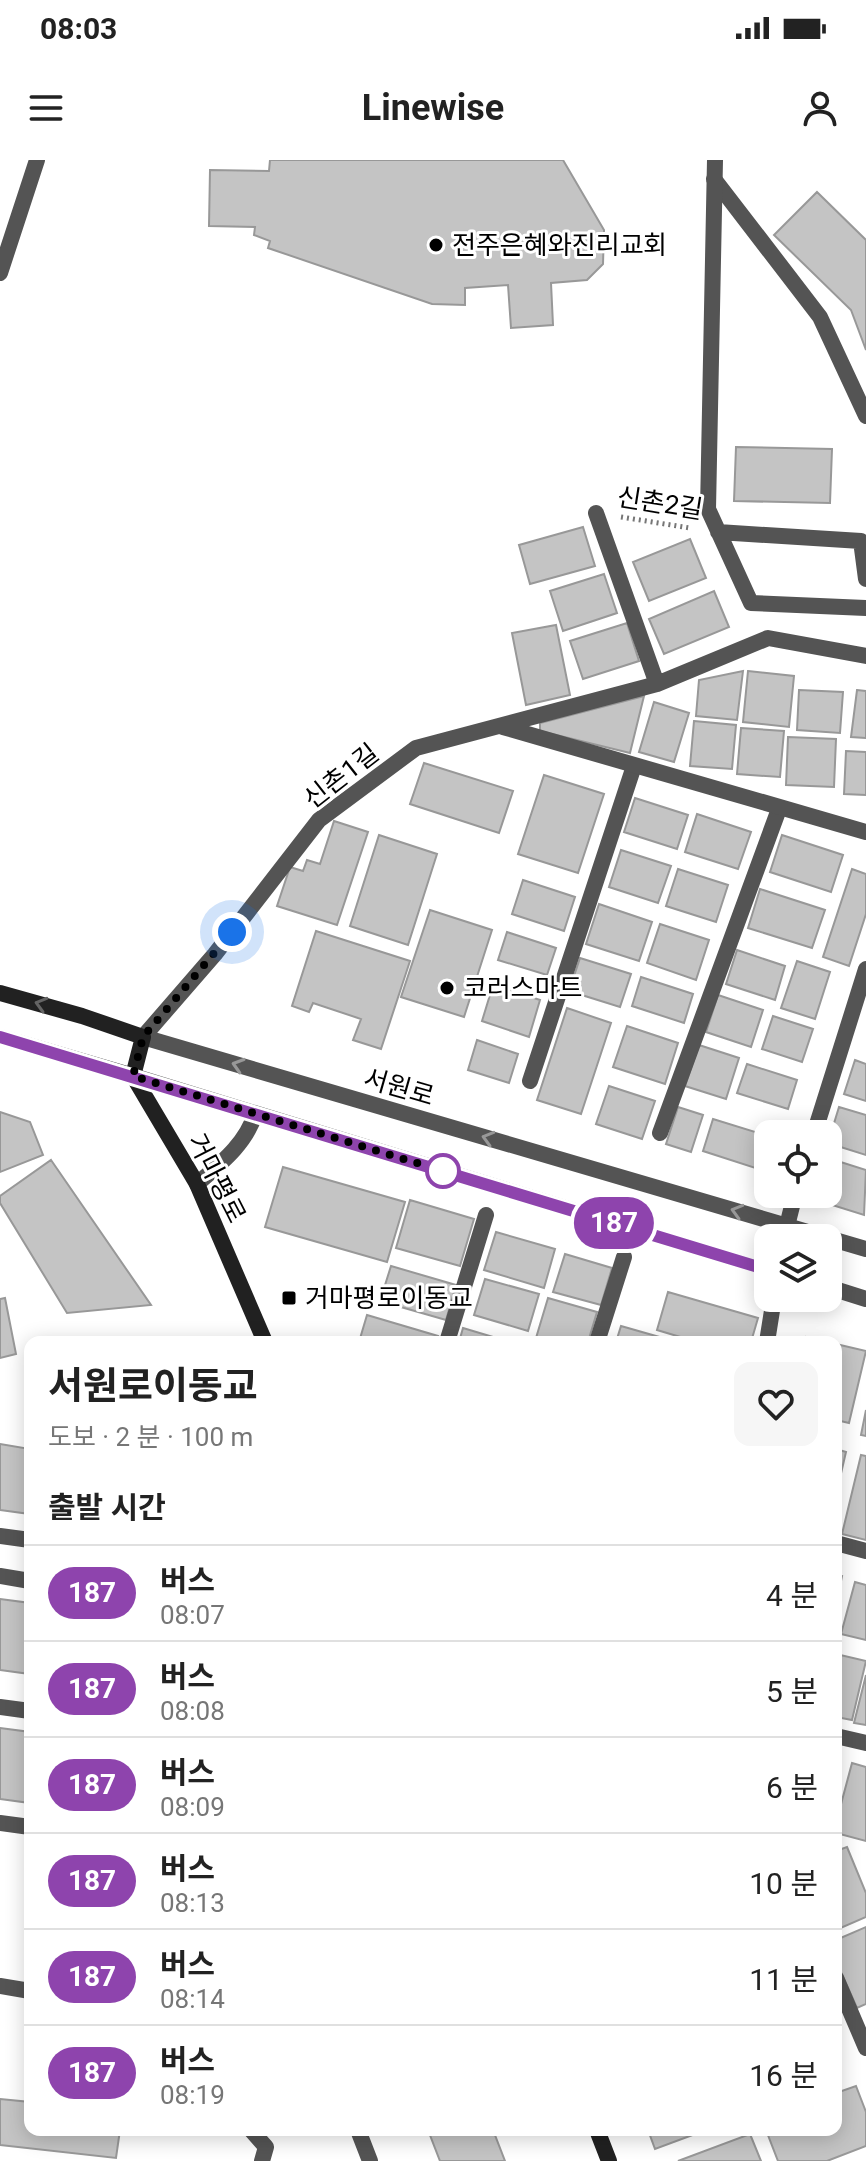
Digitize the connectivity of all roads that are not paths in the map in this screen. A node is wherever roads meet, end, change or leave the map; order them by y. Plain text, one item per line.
1 (37, 160) edge
2 (715, 160) edge
3 (714, 179) junction
4 (0, 273) edge
5 (866, 416) edge
6 (596, 513) road end
7 (718, 532) junction
8 (866, 579) edge
9 (866, 608) edge
10 (866, 656) edge
11 (657, 684) junction
12 (501, 726) junction
13 (634, 766) junction
14 (779, 809) junction
15 (866, 832) edge
16 (866, 969) edge
17 (0, 993) edge
18 (0, 1037) edge
19 (143, 1037) junction
20 (133, 1076) junction
21 (530, 1081) dead end
22 (255, 1114) junction
23 (818, 1120) edge
24 (660, 1133) dead end
25 (197, 1184) junction
26 (486, 1215) dead end
27 (758, 1224) edge
28 (842, 1244) edge
29 (866, 1249) edge
30 (624, 1257) dead end
31 (754, 1266) edge
32 (842, 1291) edge
33 (866, 1299) edge
34 (772, 1312) edge
35 (262, 1336) edge
36 (449, 1336) edge
37 (599, 1336) edge
38 (768, 1336) edge
39 (0, 1536) edge
40 (24, 1539) edge
41 (842, 1545) edge
42 (866, 1551) edge
43 (0, 1576) edge
44 (24, 1580) edge
45 (0, 1707) edge
46 (24, 1710) edge
47 (842, 1737) edge
48 (866, 1743) edge
49 (0, 1823) edge
50 (24, 1826) edge
51 (0, 1986) edge
52 (24, 1990) edge
53 (842, 1992) edge
54 (866, 2048) edge
55 (256, 2136) edge
56 (360, 2136) edge
57 (599, 2136) edge
58 (262, 2161) edge
59 (370, 2161) edge
60 (609, 2161) edge

1 - 4 street
2 - 3 street
3 - 5 street
3 - 7 street
6 - 11 street
7 - 8 street
7 - 9 street
10 - 11 street, 신촌1길
11 - 12 street, 신촌1길
12 - 13 street
12 - 19 street, 신촌1길
13 - 14 street
13 - 21 street
14 - 15 street
14 - 24 street
16 - 23 street
19 -> 17 main road, 서원로
18 - 20 main road
19 - 20 main road
27 -> 19 street, 서원로
20 - 22 street
20 - 25 main road, 거마평로
22 - 25 street
22 - 31 street
25 - 35 main road, 거마평로
26 - 36 street
28 - 29 street, 서원로
30 - 37 street
32 - 33 street
34 - 38 street
39 - 40 street
41 - 42 street
43 - 44 street
45 - 46 street
47 - 48 street
49 - 50 street
51 - 52 street
53 - 54 street
55 - 58 street
56 - 59 street
57 - 60 main road

